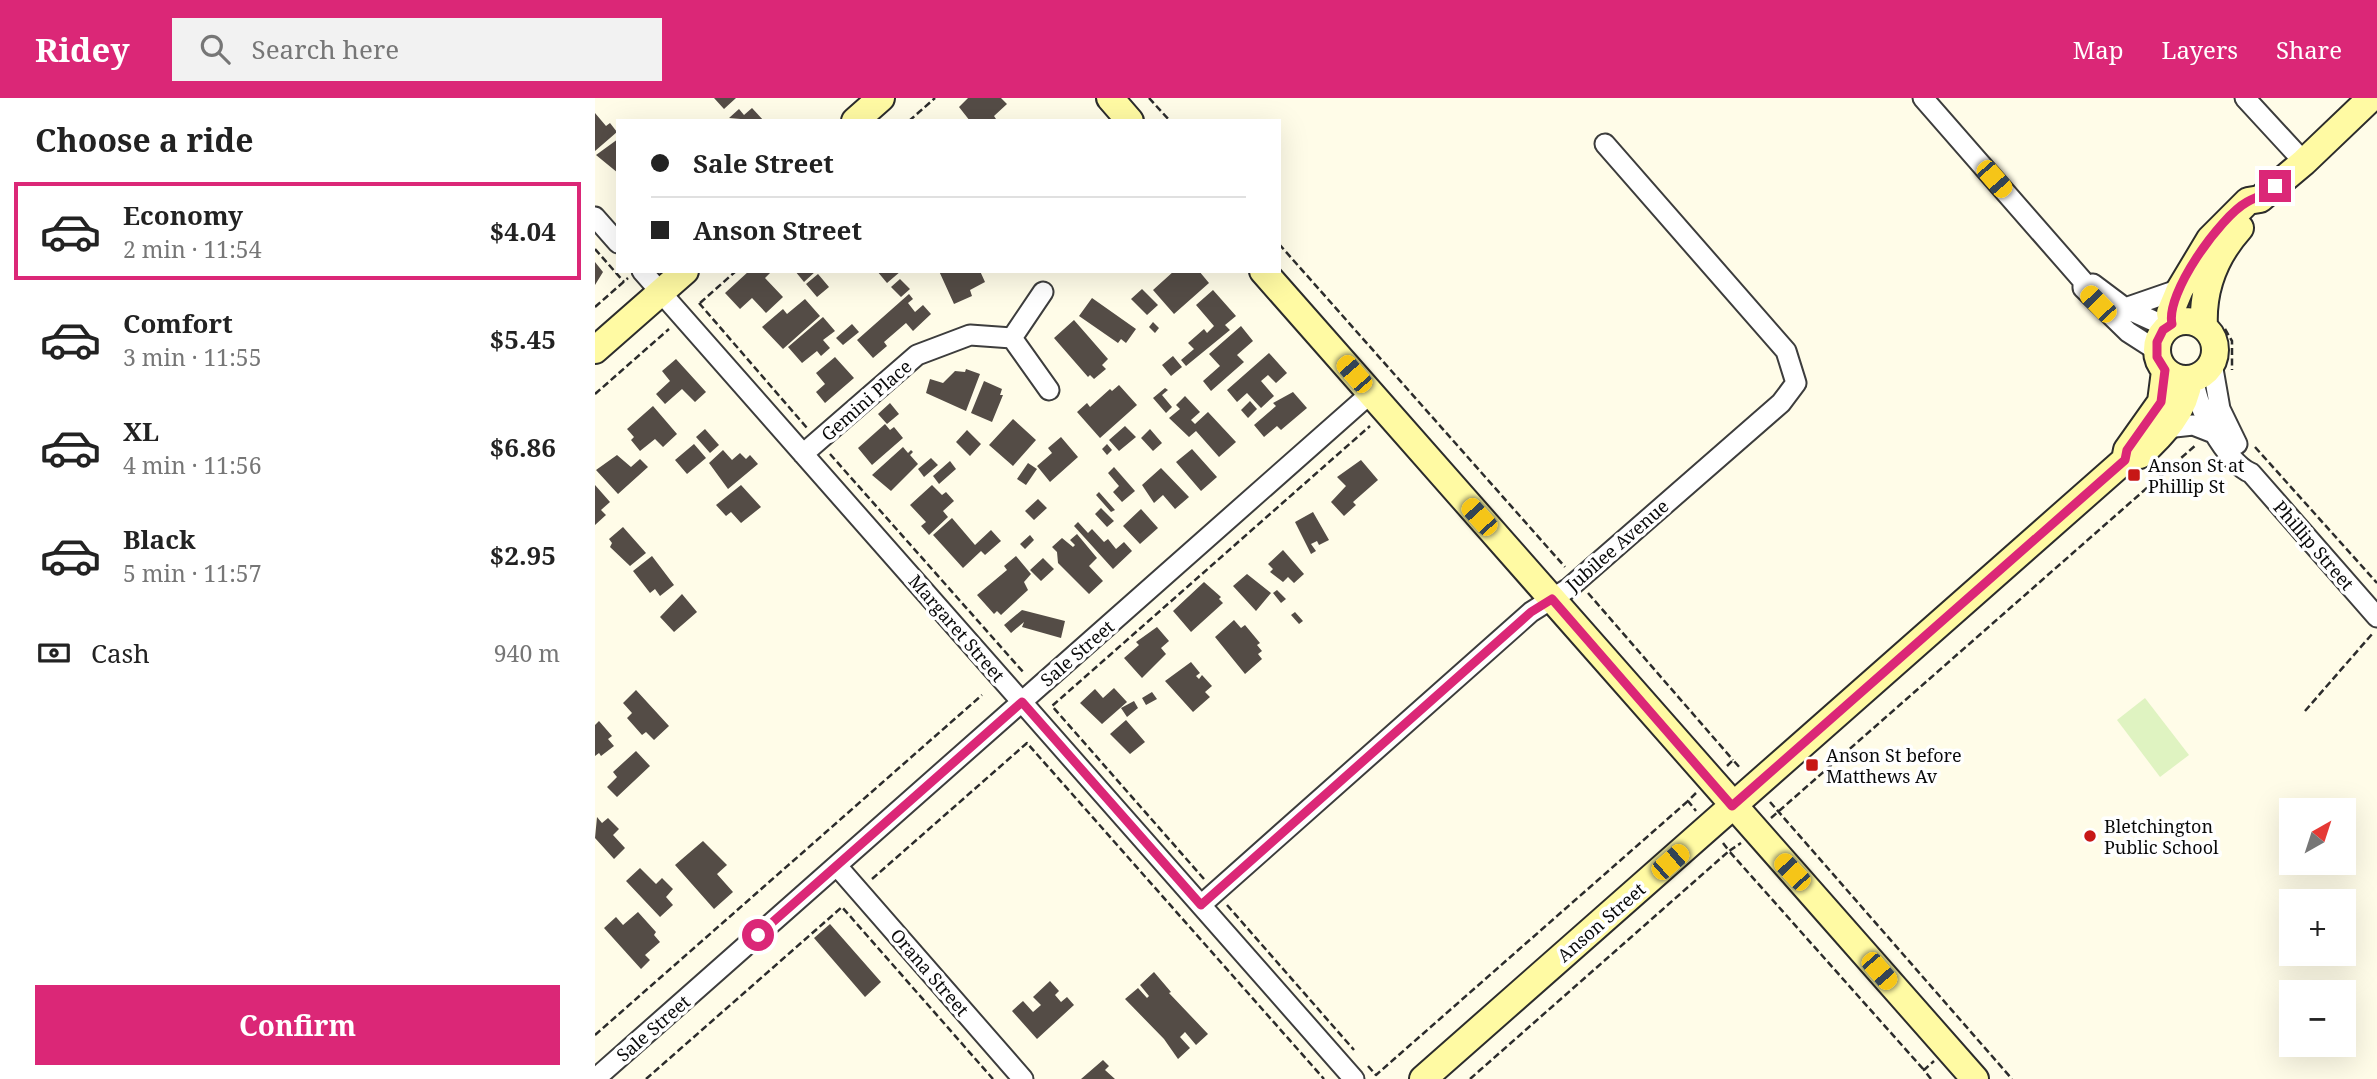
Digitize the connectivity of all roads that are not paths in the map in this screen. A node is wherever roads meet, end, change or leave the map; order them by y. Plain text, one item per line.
1 (881, 98) edge
2 (1110, 98) edge
3 (1923, 98) edge
4 (2245, 98) edge
5 (2371, 98) edge
6 (858, 119) edge
7 (1128, 119) edge
8 (1605, 144) dead end
9 (2304, 162) junction
10 (2260, 199) junction
11 (595, 218) edge
12 (616, 241) edge
13 (644, 273) edge
14 (683, 273) edge
15 (1265, 273) edge
16 (2083, 281) junction
17 (2180, 289) junction
18 (661, 292) junction
19 (1043, 292) dead end
20 (2125, 308) junction
21 (2213, 326) junction
22 (1012, 338) junction
23 (595, 350) edge
24 (2186, 358) junction
25 (1049, 390) dead end
26 (1371, 393) junction
27 (2166, 428) junction
28 (2211, 441) junction
29 (803, 454) junction
30 (2125, 460) junction
31 (2251, 473) junction
32 (1552, 599) junction
33 (2377, 617) edge
34 (1022, 702) junction
35 (1732, 806) junction
36 (837, 866) junction
37 (1201, 905) junction
38 (595, 1079) edge
39 (1023, 1079) edge
40 (1354, 1079) edge
41 (1423, 1079) edge
42 (1975, 1079) edge

1 - 6 street
2 - 7 street
3 - 16 street
4 - 9 street
5 - 9 street, Anson Street
8 - 32 street, Jubilee Avenue
9 - 10 street, Anson Street
10 - 17 street, Anson Street
10 - 21 street, Anson Street
11 - 12 street
13 - 18 street, Margaret Street
14 - 18 street
15 - 26 street
16 - 20 street
16 - 24 street
17 - 20 street
17 - 24 street, Anson Street
18 - 23 street
18 - 29 street, Margaret Street
19 - 22 street
20 - 24 street
21 - 24 street, Anson Street
21 - 24 street
22 - 25 street
22 - 29 street, Gemini Place
24 - 27 street, Anson Street
24 - 28 street, Phillip Street
24 - 30 street, Anson Street
24 - 31 street, Phillip Street
26 - 32 street
26 - 34 street, Sale Street
27 - 28 street
27 - 30 street, Anson Street
28 - 31 street, Phillip Street
29 - 34 street, Margaret Street
30 - 35 street, Anson Street
31 - 33 street, Phillip Street
32 - 35 street
32 - 37 street, Jubilee Avenue
34 - 36 street, Sale Street
34 - 37 street, Margaret Street
35 - 41 street, Anson Street
35 - 42 street
36 - 38 street, Sale Street
36 - 39 street, Orana Street
37 - 40 street, Margaret Street

